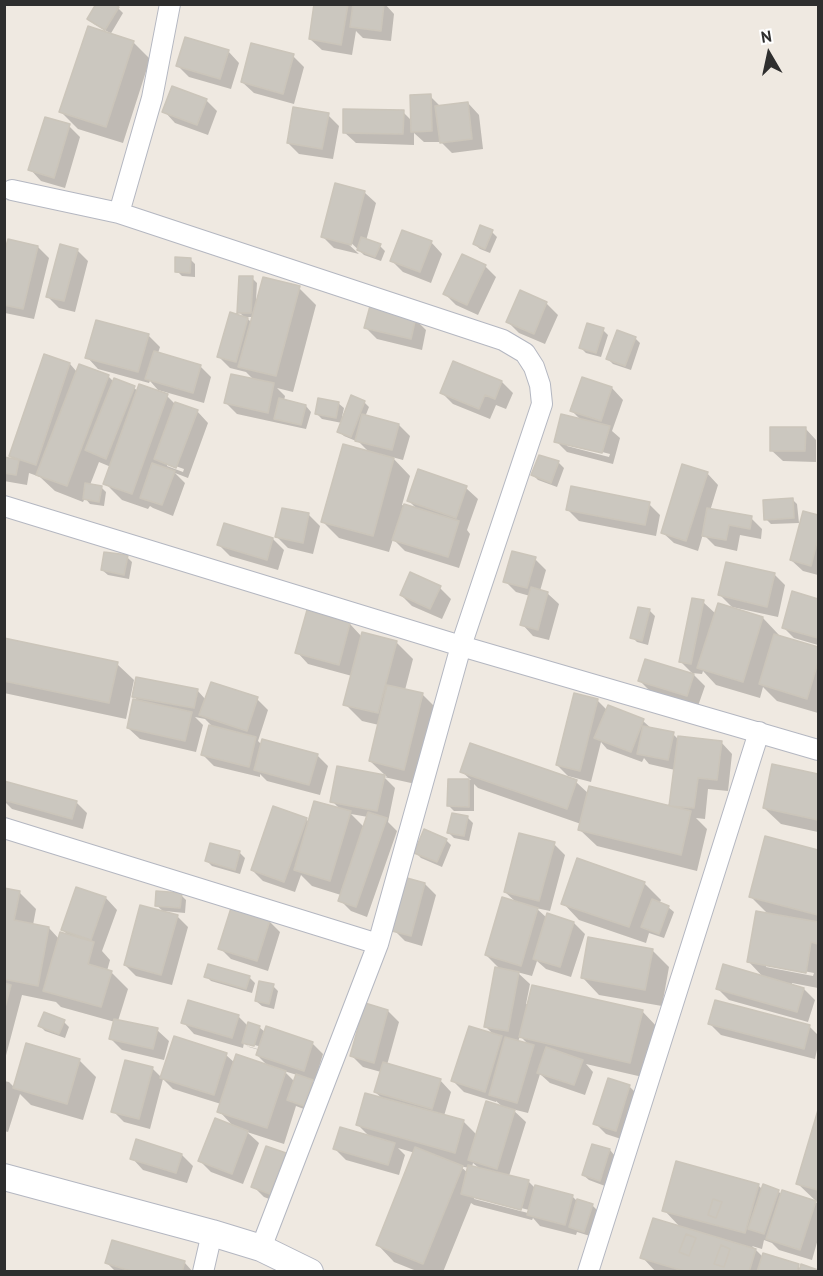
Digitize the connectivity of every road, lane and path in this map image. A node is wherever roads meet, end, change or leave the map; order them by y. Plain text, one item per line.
1 (170, 4) edge
2 (12, 190) dead end
3 (119, 213) junction
4 (4, 506) edge
5 (461, 646) junction
6 (759, 732) junction
7 (819, 750) edge
8 (4, 828) edge
9 (378, 944) junction
10 (4, 1177) edge
11 (212, 1233) junction
12 (261, 1248) junction
13 (203, 1272) edge
14 (310, 1272) edge
15 (588, 1272) edge

1 - 3 street
2 - 3 street
3 - 5 street
4 - 5 street
5 - 6 street
5 - 9 street
6 - 7 street
6 - 15 street
8 - 9 street
9 - 12 street
10 - 11 street
11 - 12 street
11 - 13 street
12 - 14 street

